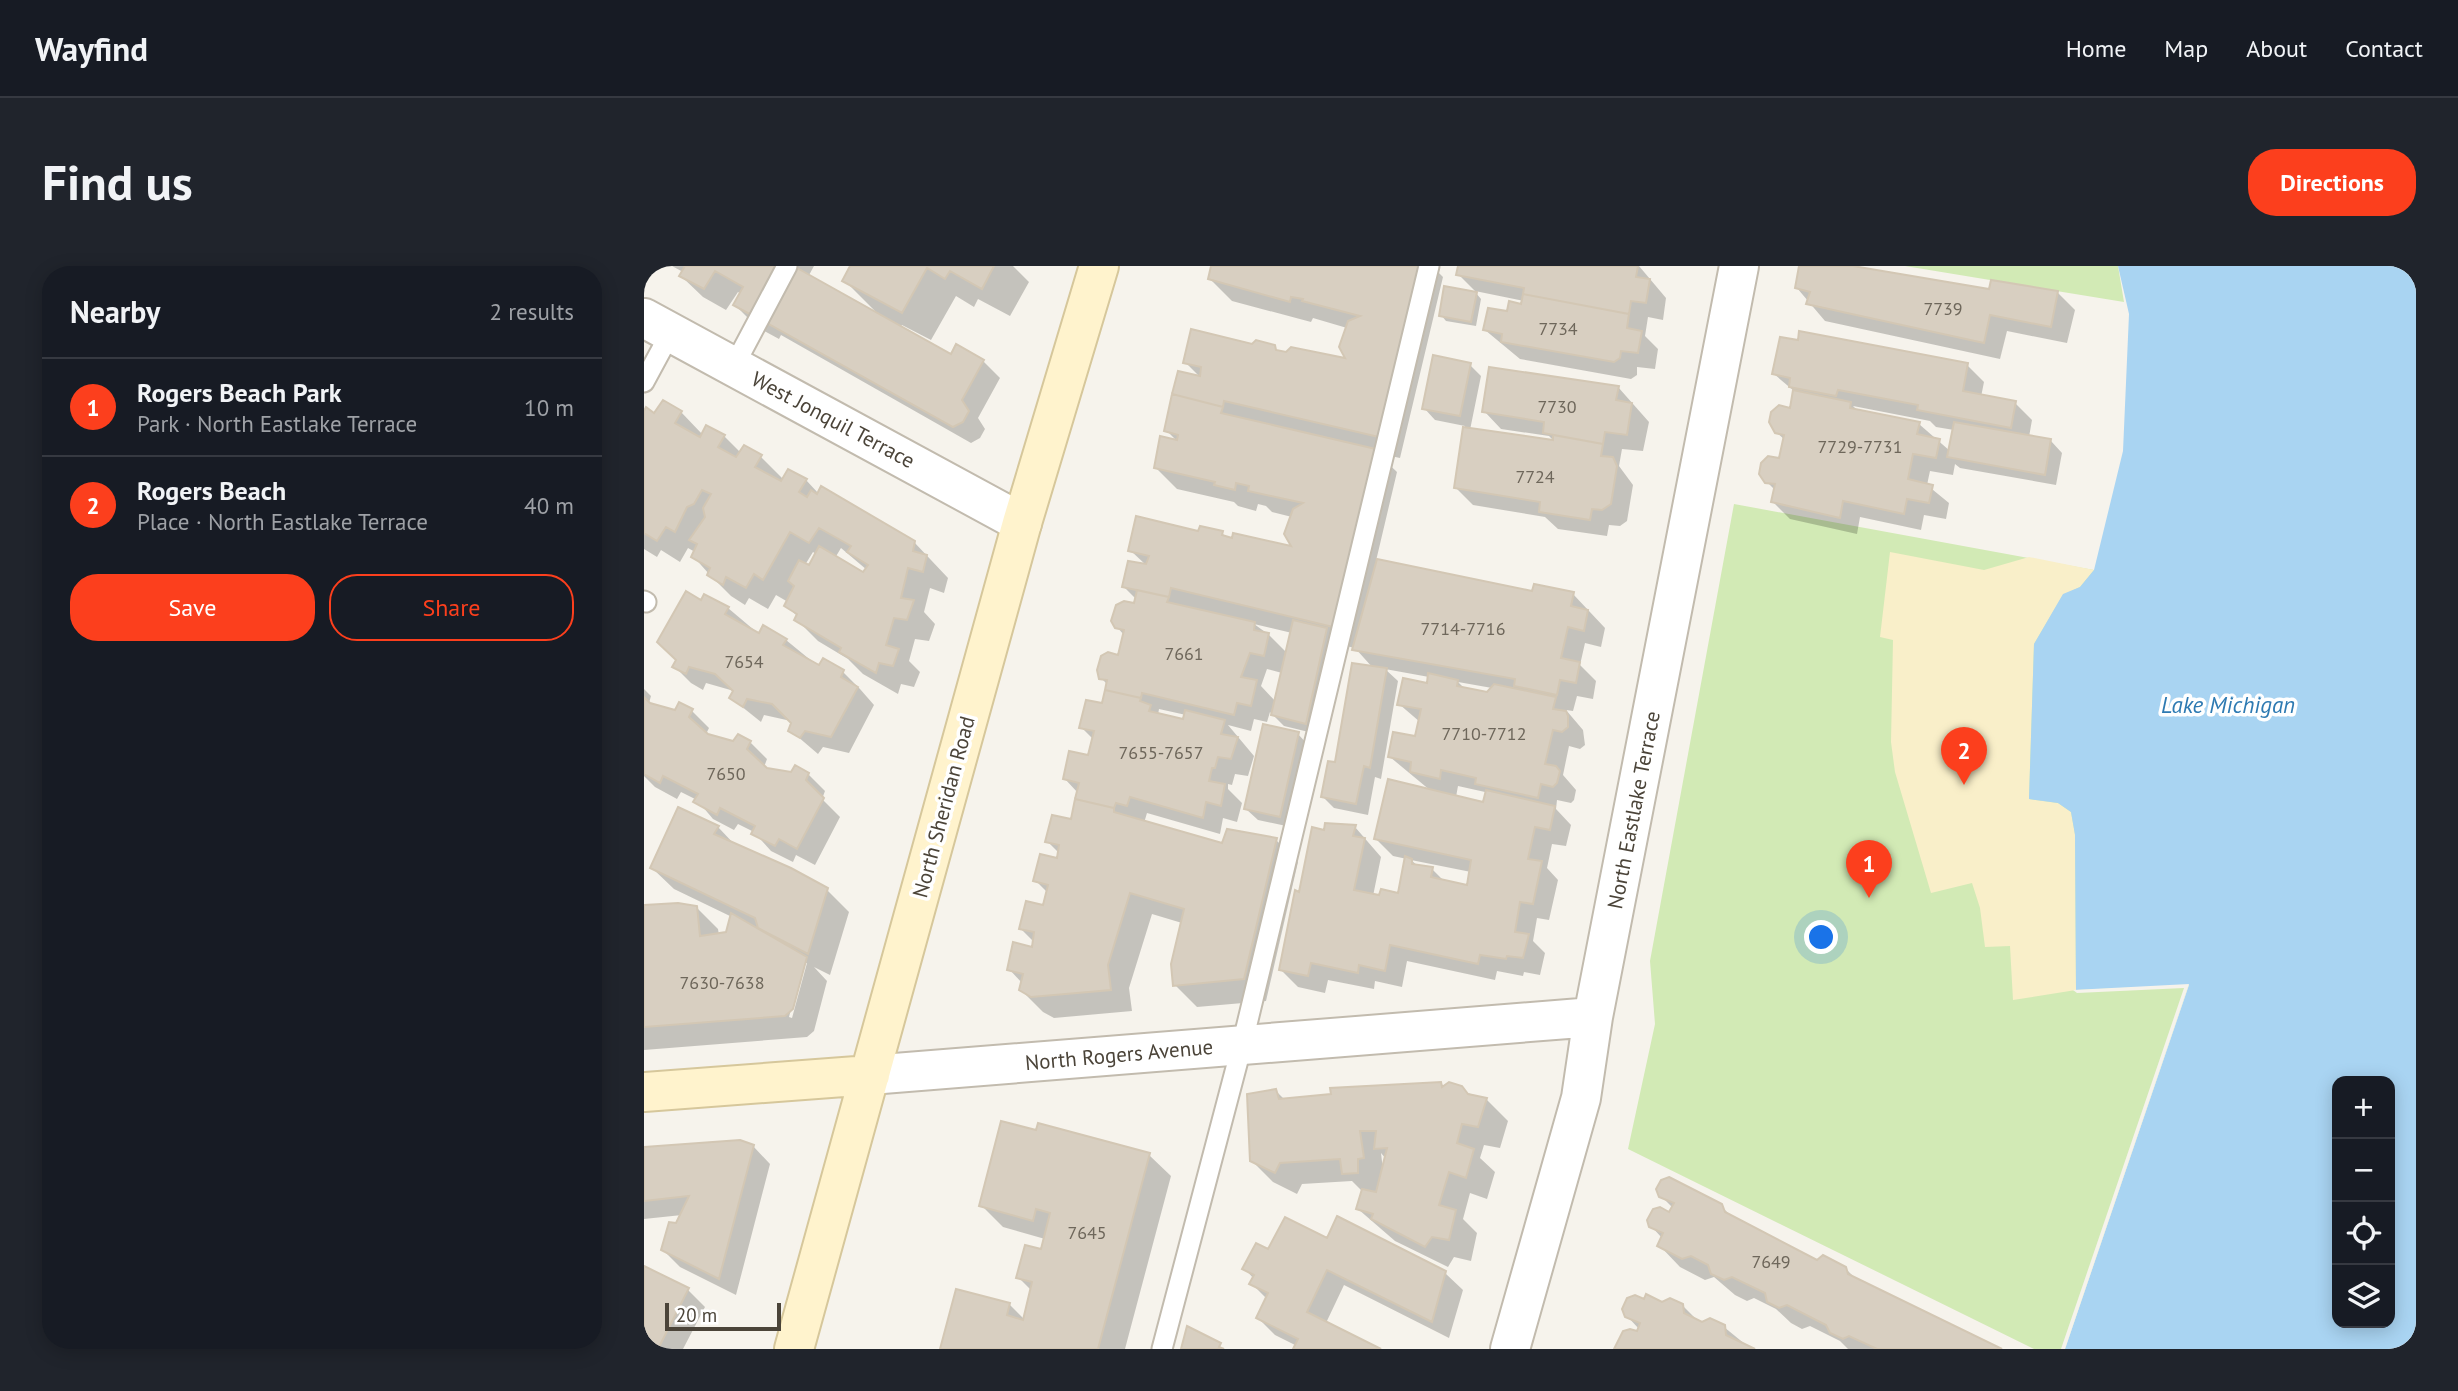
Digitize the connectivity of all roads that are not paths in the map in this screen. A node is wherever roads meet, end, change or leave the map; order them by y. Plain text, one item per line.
1 (787, 266) edge
2 (1099, 266) edge
3 (1429, 266) edge
4 (1739, 266) edge
5 (657, 325) edge
6 (734, 366) junction
7 (644, 382) edge
8 (1022, 523) junction
9 (1593, 1017) junction
10 (1242, 1045) junction
11 (870, 1075) junction
12 (644, 1092) edge
13 (794, 1349) edge
14 (1162, 1349) edge
15 (1510, 1349) edge

1 - 6 lane
2 - 8 main road, North Sheridan Road
3 - 10 lane
4 - 9 street, North Eastlake Terrace
5 - 6 street, West Jonquil Terrace
5 - 7 lane
6 - 8 street, West Jonquil Terrace
8 - 11 main road, North Sheridan Road
9 - 10 street, North Rogers Avenue
9 - 15 street, North Eastlake Terrace
10 - 11 street, North Rogers Avenue
10 - 14 lane
11 - 12 main road, North Rogers Avenue
11 - 13 main road, North Sheridan Road

